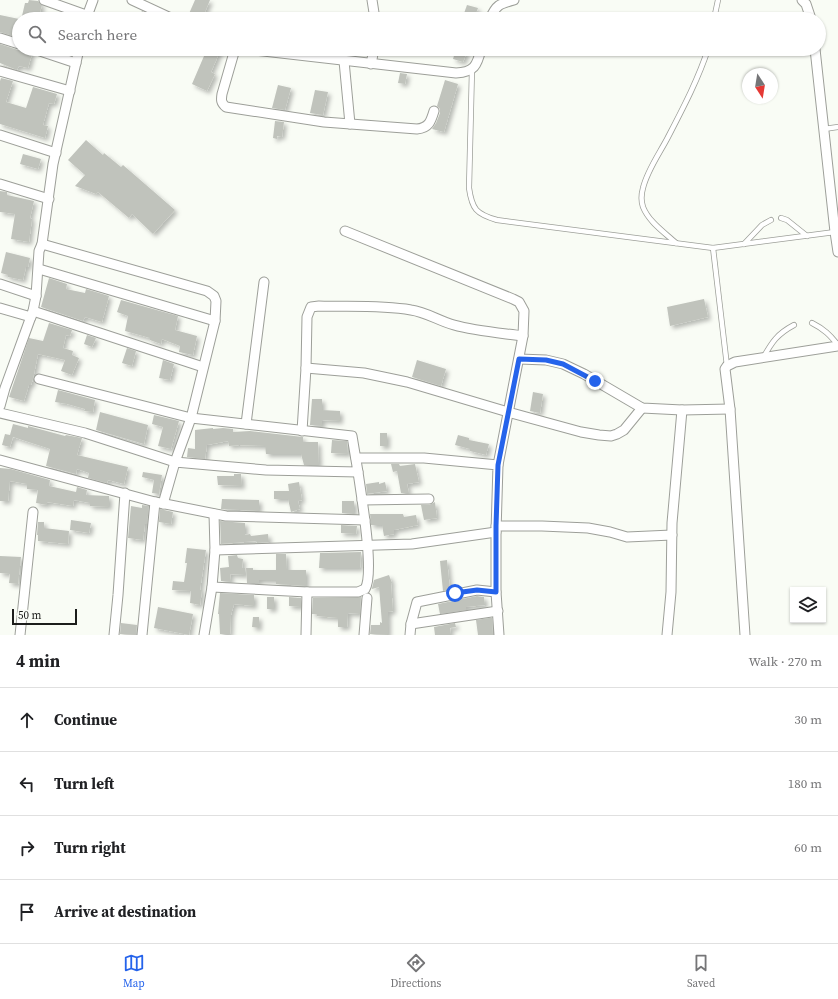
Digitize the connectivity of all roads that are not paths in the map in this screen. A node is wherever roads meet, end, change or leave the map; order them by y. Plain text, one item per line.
1 (44, 0) edge
2 (93, 0) edge
3 (132, 0) edge
4 (372, 0) edge
5 (514, 0) edge
6 (718, 0) edge
7 (802, 0) edge
8 (74, 12) edge
9 (88, 12) edge
10 (158, 12) edge
11 (374, 12) edge
12 (493, 12) edge
13 (715, 12) edge
14 (809, 12) edge
15 (0, 38) edge
16 (12, 42) edge
17 (57, 56) edge
18 (77, 56) edge
19 (234, 56) edge
20 (303, 56) edge
21 (373, 56) edge
22 (479, 56) edge
23 (705, 56) edge
24 (816, 56) edge
25 (344, 61) junction
26 (76, 62) junction
27 (371, 64) junction
28 (472, 69) junction
29 (0, 71) edge
30 (70, 91) junction
31 (434, 111) dead end
32 (350, 124) junction
33 (838, 127) edge
34 (824, 129) junction
35 (0, 135) edge
36 (56, 153) junction
37 (0, 184) edge
38 (49, 199) junction
39 (781, 218) dead end
40 (771, 220) dead end
41 (345, 231) dead end
42 (835, 232) junction
43 (807, 236) junction
44 (676, 243) junction
45 (42, 244) junction
46 (744, 244) junction
47 (713, 248) junction
48 (838, 252) edge
49 (39, 269) junction
50 (264, 282) dead end
51 (0, 284) edge
52 (36, 296) junction
53 (0, 308) edge
54 (32, 314) junction
55 (215, 321) junction
56 (812, 323) dead end
57 (794, 325) dead end
58 (523, 336) junction
59 (838, 346) edge
60 (762, 358) junction
61 (519, 359) junction
62 (727, 366) junction
63 (203, 368) junction
64 (306, 368) junction
65 (39, 379) dead end
66 (0, 406) edge
67 (642, 408) junction
68 (730, 409) junction
69 (682, 410) junction
70 (508, 412) junction
71 (0, 413) edge
72 (191, 418) junction
73 (246, 424) junction
74 (302, 430) junction
75 (356, 458) junction
76 (0, 460) edge
77 (175, 462) junction
78 (498, 465) junction
79 (358, 472) junction
80 (125, 493) junction
81 (429, 498) dead end
82 (362, 500) junction
83 (159, 503) junction
84 (33, 512) dead end
85 (214, 514) junction
86 (365, 520) junction
87 (496, 529) junction
88 (672, 535) junction
89 (368, 545) junction
90 (215, 550) junction
91 (212, 587) junction
92 (307, 592) junction
93 (496, 592) junction
94 (367, 598) dead end
95 (498, 611) junction
96 (411, 624) junction
97 (20, 635) edge
98 (114, 635) edge
99 (142, 635) edge
100 (204, 635) edge
101 (306, 635) edge
102 (364, 635) edge
103 (410, 635) edge
104 (499, 635) edge
105 (667, 635) edge
106 (745, 635) edge

1 - 8 street
2 - 9 street
3 - 10 street
4 - 11 street
5 - 12 street
6 - 13 lane
7 - 14 street
15 - 16 street
17 - 26 street
18 - 26 street
19 - 32 street
20 - 25 street
21 - 27 street
22 - 28 street
23 - 44 lane
24 - 34 street
25 - 27 street
25 - 32 street
26 - 30 street
27 - 28 street
28 - 44 lane
29 - 30 street
30 - 36 street
31 - 32 street
33 - 34 lane
34 - 42 street
35 - 36 street
36 - 38 street
37 - 38 street
38 - 45 street
39 - 43 lane
40 - 46 lane
41 - 58 street
42 - 43 lane
42 - 48 street
43 - 46 lane
44 - 47 lane
45 - 49 street
45 - 55 street
46 - 47 lane
47 - 62 lane
49 - 52 street
49 - 55 street
50 - 73 street
51 - 52 street
52 - 54 street
53 - 54 street
54 - 63 street
54 - 66 street
55 - 63 street
56 - 59 lane
57 - 60 lane
58 - 61 street
58 - 64 street
59 - 60 street
60 - 62 street
61 - 67 street
61 - 70 street
62 - 68 street
63 - 72 street
64 - 70 street
64 - 74 street
65 - 72 street
67 - 69 street
67 - 70 street
68 - 69 street
68 - 106 street
69 - 88 street
70 - 78 street
71 - 77 street
72 - 73 street
72 - 77 street
73 - 74 street
74 - 75 street
75 - 78 street
75 - 79 street
76 - 80 street
77 - 79 street
77 - 83 street
78 - 87 street
79 - 82 street
80 - 83 street
80 - 98 street
81 - 82 street
82 - 86 street
83 - 85 street
83 - 99 street
84 - 97 street
85 - 86 street
85 - 90 street
86 - 89 street
87 - 88 street
87 - 89 street
87 - 93 street
88 - 105 street
89 - 90 street
89 - 92 street
90 - 91 street
91 - 92 street
91 - 100 street
92 - 101 street
93 - 95 street
93 - 96 street
94 - 102 street
95 - 96 street
95 - 104 street
96 - 103 street

